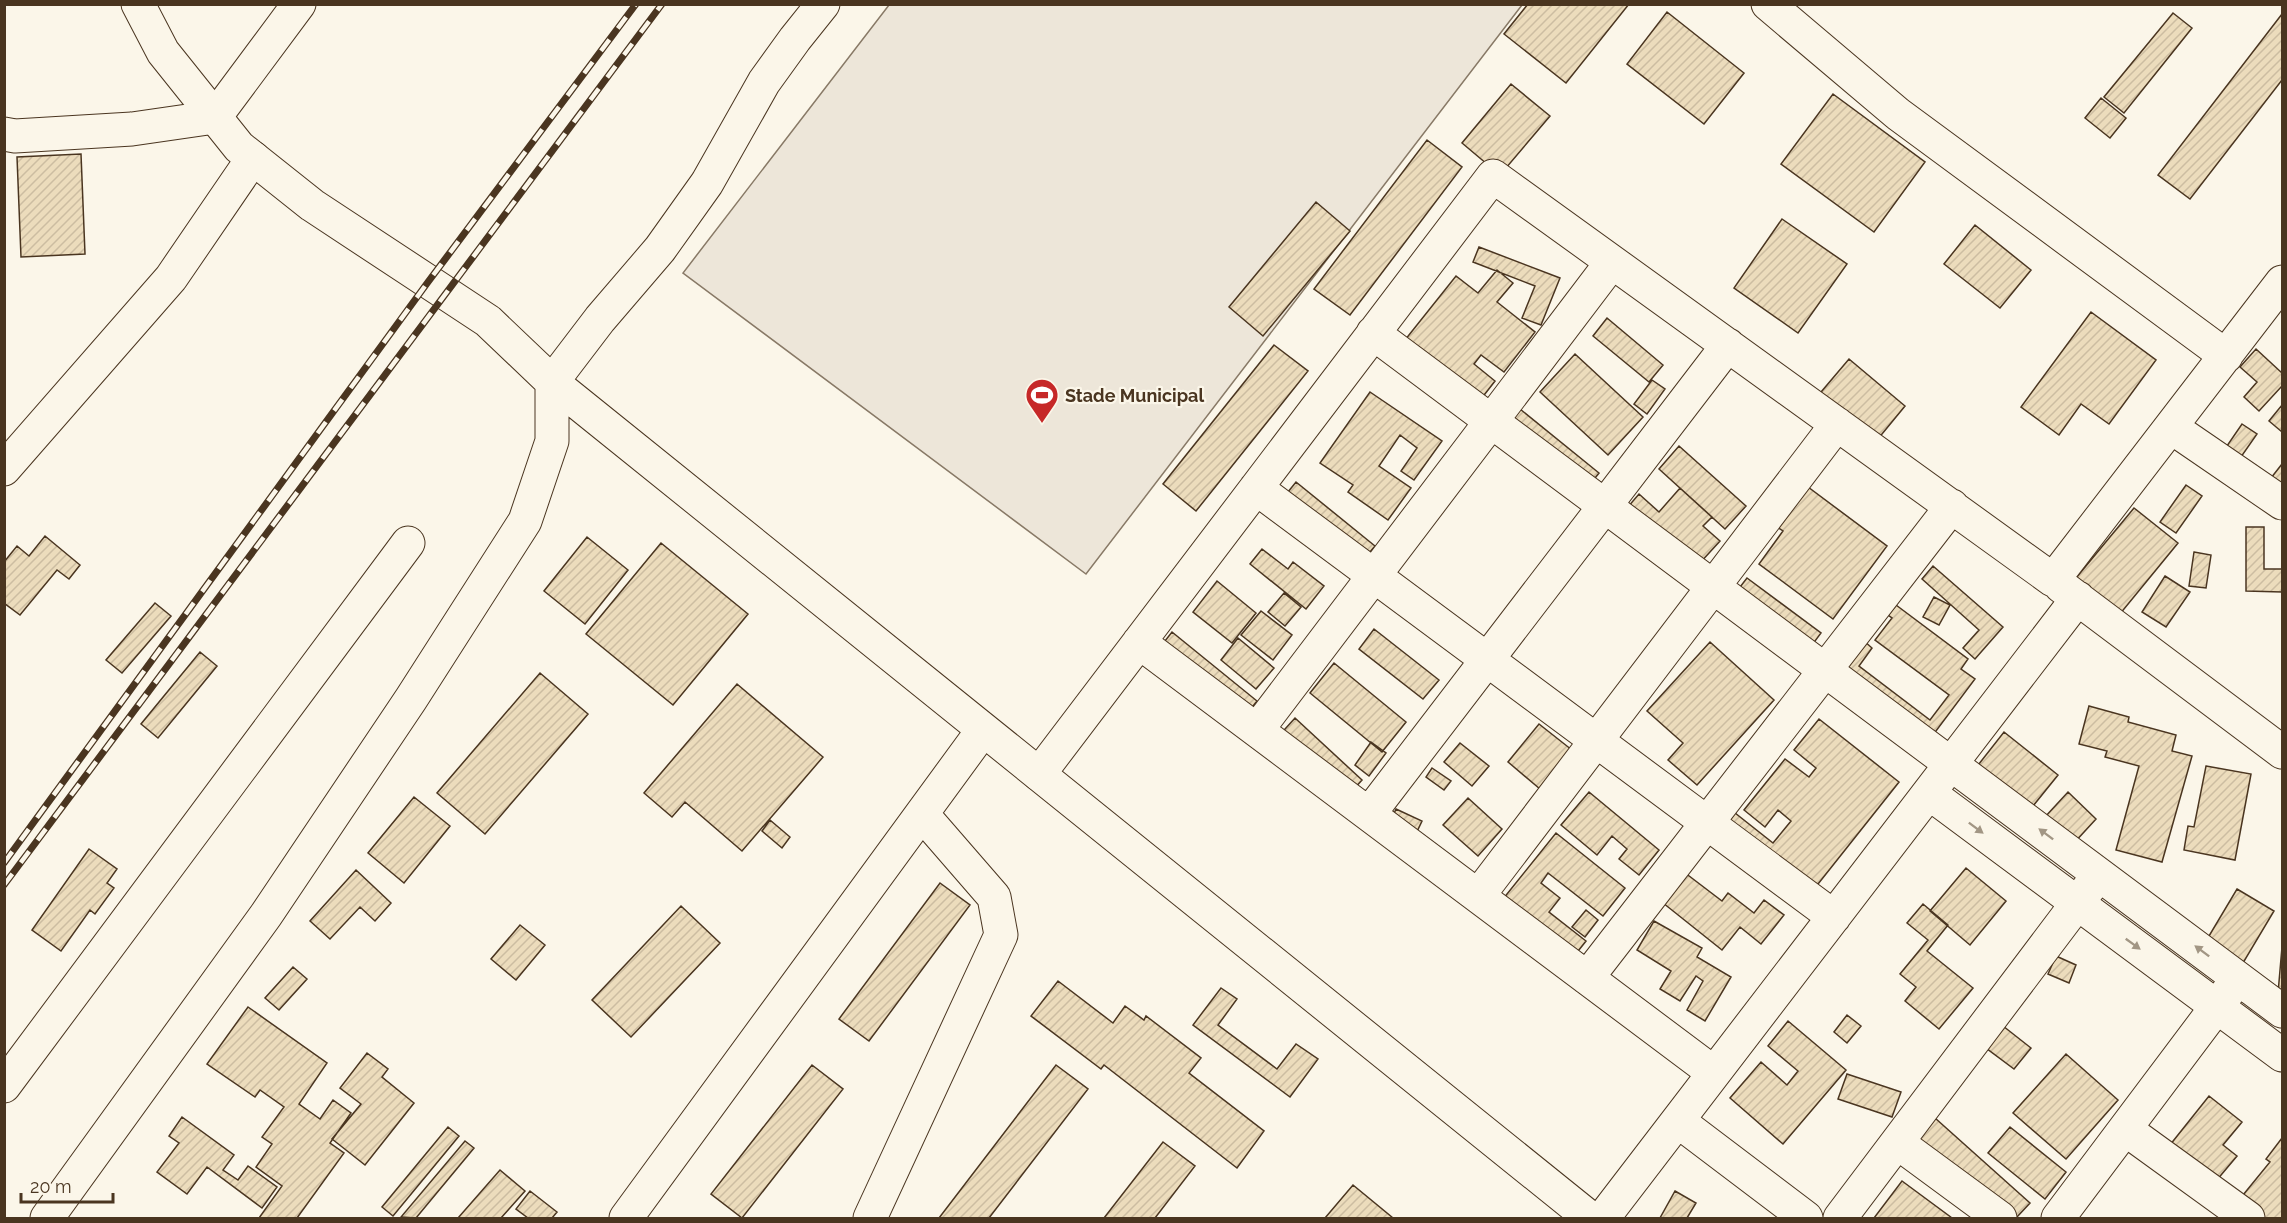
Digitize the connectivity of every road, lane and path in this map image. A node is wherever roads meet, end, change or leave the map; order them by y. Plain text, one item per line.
1 (138, 4) edge
2 (299, 4) edge
3 (824, 4) edge
4 (1768, 4) edge
5 (215, 117) junction
6 (4, 134) edge
7 (253, 158) junction
8 (1612, 262) junction
9 (2283, 282) edge
10 (1373, 333) junction
11 (1728, 345) junction
12 (2226, 356) junction
13 (552, 382) junction
14 (1491, 421) junction
15 (1837, 424) junction
16 (2171, 427) junction
17 (4, 469) edge
18 (1256, 488) junction
19 (2283, 503) edge
20 (1605, 506) junction
21 (1952, 507) junction
22 (408, 543) dead end
23 (1374, 576) junction
24 (1713, 586) junction
25 (2066, 589) junction
26 (1139, 642) junction
27 (1487, 660) junction
28 (1826, 669) junction
29 (983, 730) junction
30 (1257, 730) junction
31 (1596, 741) junction
32 (2283, 752) edge
33 (1952, 763) junction
34 (1039, 774) junction
35 (1929, 793) junction
36 (922, 814) junction
37 (1369, 814) junction
38 (1707, 823) junction
39 (2099, 874) junction
40 (1478, 896) junction
41 (2078, 904) junction
42 (1834, 917) junction
43 (1587, 978) junction
44 (2239, 978) junction
45 (2217, 1006) junction
46 (2283, 1011) edge
47 (2283, 1055) edge
48 (1714, 1073) junction
49 (4, 1086) edge
50 (1678, 1121) junction
51 (2125, 1129) junction
52 (1898, 1143) junction
53 (47, 1218) edge
54 (626, 1218) edge
55 (870, 1218) edge
56 (1590, 1218) edge
57 (1603, 1218) edge
58 (1806, 1218) edge
59 (1840, 1218) edge
60 (2000, 1218) edge
61 (2058, 1218) edge
62 (2248, 1218) edge

1 - 5 street
2 - 5 street
3 - 13 street
4 - 12 street
5 - 6 street
5 - 7 street
7 - 13 street
7 - 17 street
8 - 10 street
8 - 11 street
8 - 14 street
9 - 12 street
10 - 14 street
10 - 18 street
11 - 15 street
11 - 20 street
12 - 16 street
13 - 29 street
13 - 53 street
14 - 20 street
14 - 23 street
15 - 21 street
15 - 24 street
16 - 19 street
16 - 25 street
18 - 23 street
18 - 26 street
20 - 24 street
20 - 27 street
21 - 25 street
21 - 28 street
22 - 49 street
23 - 27 street
23 - 30 street
24 - 28 street
24 - 31 street
25 - 32 street
25 - 33 street
26 - 30 street
26 - 34 street
27 - 31 street
27 - 37 street
28 - 33 street
28 - 38 street
29 - 34 street
29 - 36 street
30 - 37 street
31 - 38 street
31 - 40 street
33 - 35 street
39 -> 33 street
34 - 56 street
35 -> 41 street
35 - 42 street
36 - 54 street
36 - 55 street
37 - 40 street
38 - 42 street
38 - 43 street
39 - 41 street
44 -> 39 street
40 - 43 street
41 -> 45 street
41 - 52 street
42 - 48 street
43 - 48 street
44 - 45 street
44 - 46 street
45 - 47 street
45 - 51 street
48 - 50 street
50 - 57 street
50 - 58 street
51 - 61 street
51 - 62 street
52 - 59 street
52 - 60 street

